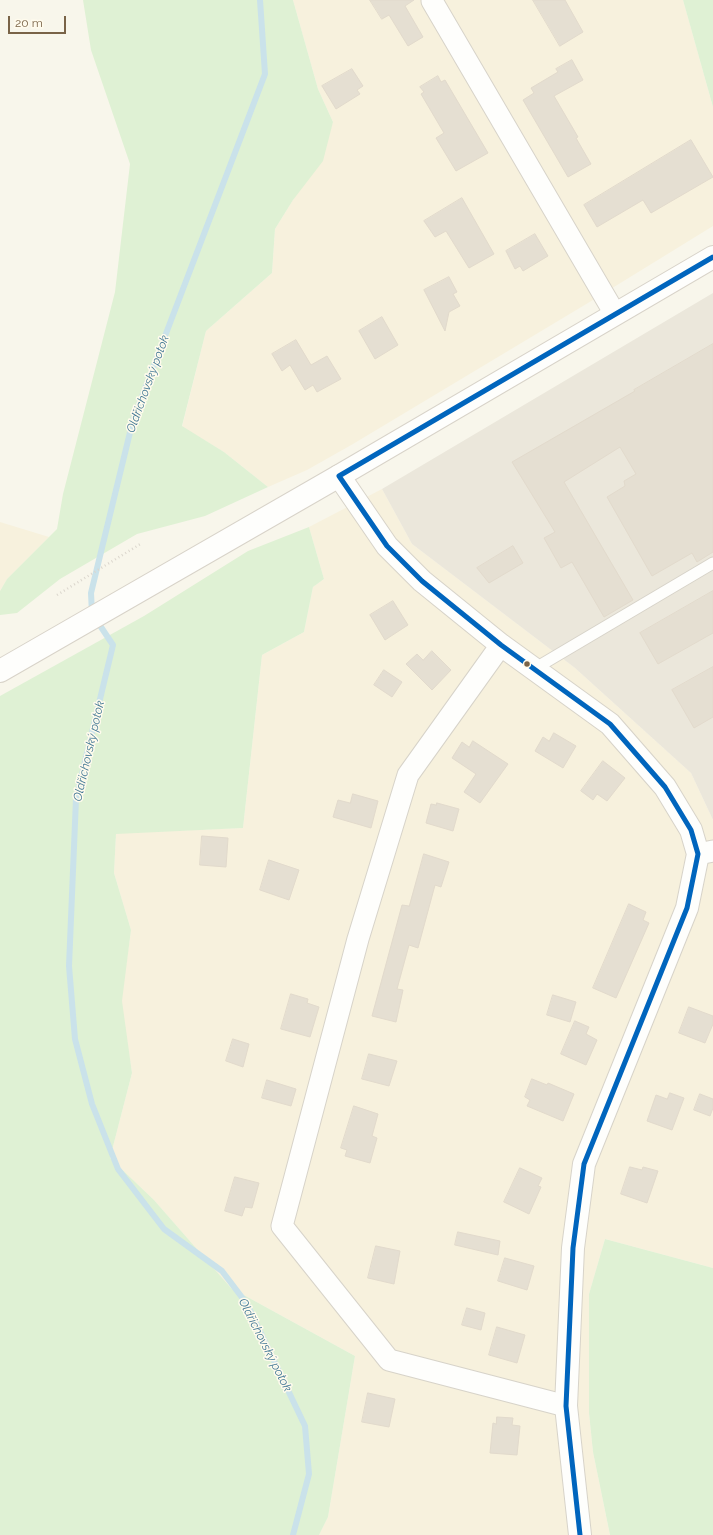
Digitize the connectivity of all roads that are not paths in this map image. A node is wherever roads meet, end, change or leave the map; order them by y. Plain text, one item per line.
1 (432, 1) edge
2 (713, 257) edge
3 (615, 314) junction
4 (339, 476) junction
5 (713, 563) edge
6 (501, 645) junction
7 (534, 669) junction
8 (0, 671) edge
9 (706, 852) edge
10 (566, 1406) junction
11 (580, 1535) edge

1 - 3 street
2 - 3 street
3 - 4 street
4 - 6 street
4 - 8 street
5 - 7 lane
6 - 7 street
6 - 10 street
7 - 9 street
9 - 10 street
10 - 11 street

